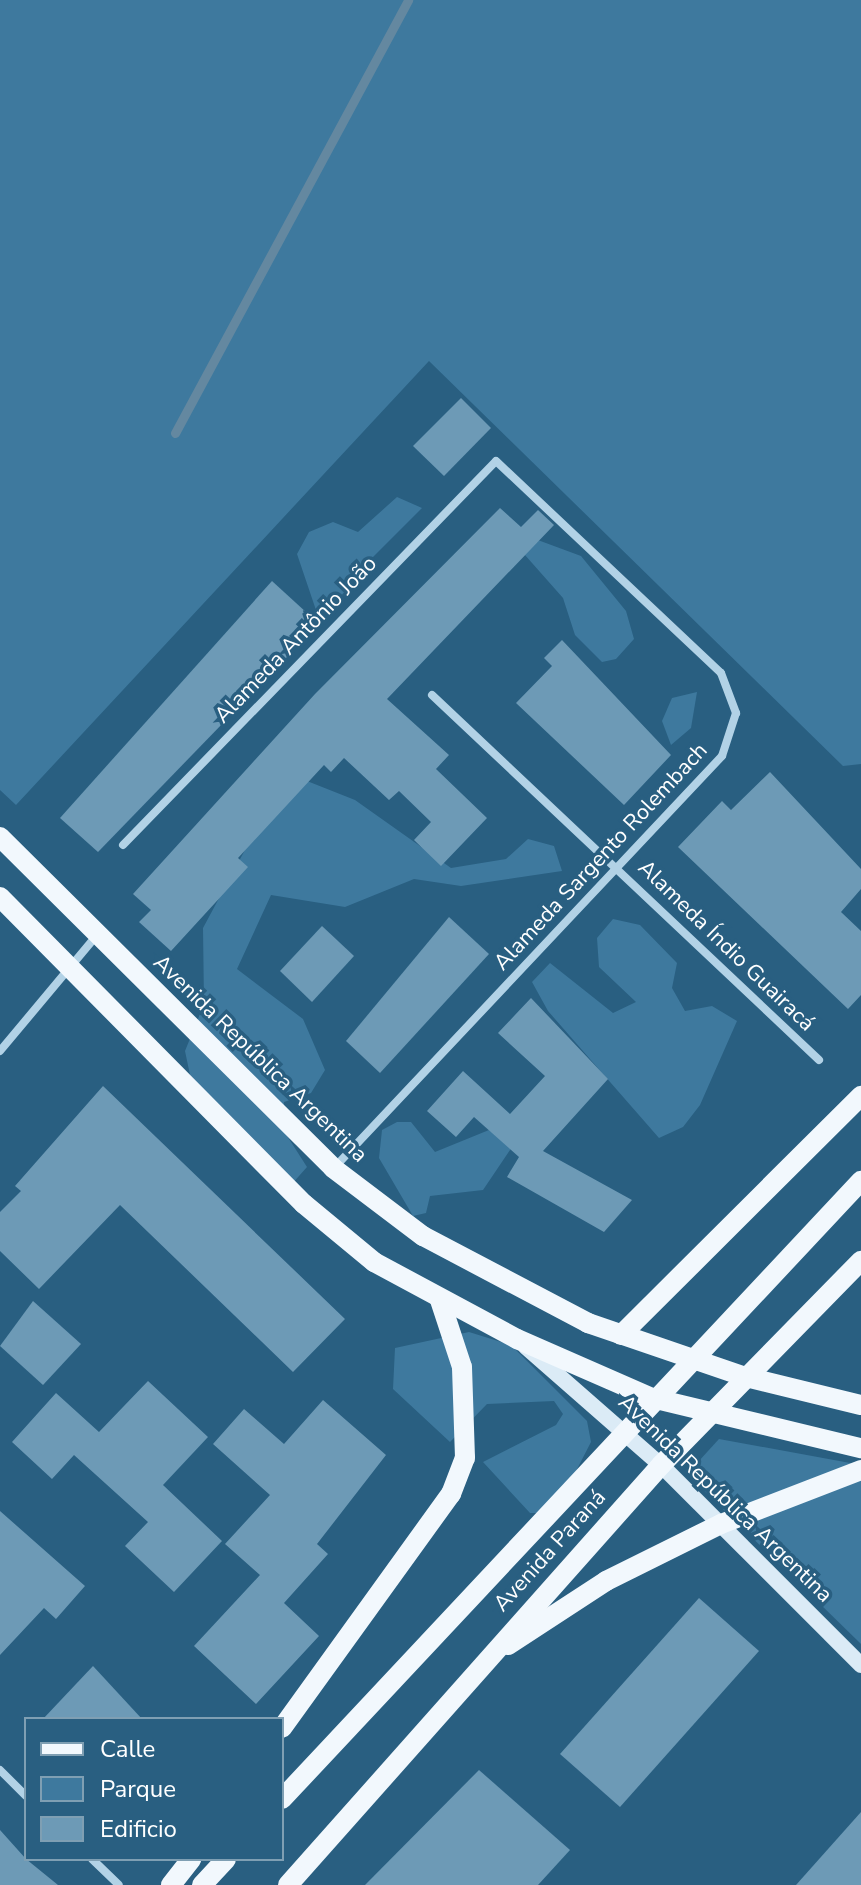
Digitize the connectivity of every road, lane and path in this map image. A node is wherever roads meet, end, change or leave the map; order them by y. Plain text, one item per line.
1 (496, 461) joint
2 (432, 695) dead end
3 (0, 837) edge
4 (123, 845) dead end
5 (618, 868) junction
6 (0, 897) edge
7 (99, 933) junction
8 (70, 965) junction
9 (0, 1051) edge
10 (819, 1060) dead end
11 (861, 1096) edge
12 (333, 1168) junction
13 (861, 1181) edge
14 (861, 1261) edge
15 (440, 1300) junction
16 (621, 1335) junction
17 (517, 1339) junction
18 (687, 1359) junction
19 (746, 1377) junction
20 (652, 1398) junction
21 (861, 1405) edge
22 (710, 1415) junction
23 (623, 1432) junction
24 (861, 1448) edge
25 (661, 1465) junction
26 (861, 1470) edge
27 (721, 1524) junction
28 (481, 1663) junction
29 (861, 1665) edge
30 (284, 1725) edge
31 (0, 1770) edge
32 (24, 1794) edge
33 (284, 1797) edge
34 (94, 1861) edge
35 (189, 1861) edge
36 (224, 1861) edge
37 (119, 1885) edge
38 (171, 1885) edge
39 (202, 1885) edge
40 (288, 1885) edge

1 - 4 street, Alameda Antônio João
1 - 5 street, Alameda Sargento Rolembach
2 - 5 street, Alameda Índio Guairacá
3 - 7 main road, Avenida República Argentina
5 - 10 street, Alameda Índio Guairacá
5 - 12 street, Alameda Sargento Rolembach
6 - 8 main road, Avenida República Argentina
7 - 8 street
7 - 12 main road, Avenida República Argentina
8 - 9 street
8 - 15 main road, Avenida República Argentina
11 - 16 main road
12 - 16 main road, Avenida República Argentina
13 - 18 main road, Avenida Paraná
14 - 19 main road, Avenida Paraná
15 - 17 main road, Avenida República Argentina
15 - 30 main road
16 - 18 main road, Avenida República Argentina
17 - 20 main road, Avenida República Argentina
17 - 23 main road, Avenida República Argentina
18 - 19 main road, Avenida República Argentina
18 - 20 main road, Avenida Paraná
19 - 21 main road, Avenida República Argentina
19 - 22 main road, Avenida Paraná
20 - 22 main road, Avenida República Argentina
20 - 23 main road, Avenida Paraná
22 - 24 main road, Avenida República Argentina
22 - 25 main road, Avenida Paraná
23 - 25 main road, Avenida República Argentina
23 - 33 main road, Avenida Paraná
25 - 27 main road, Avenida República Argentina
25 - 28 main road, Avenida Paraná
26 - 27 main road
27 - 28 main road
27 - 29 main road, Avenida República Argentina
28 - 40 main road, Avenida Paraná
31 - 32 street
34 - 37 street
35 - 38 main road
36 - 39 main road

